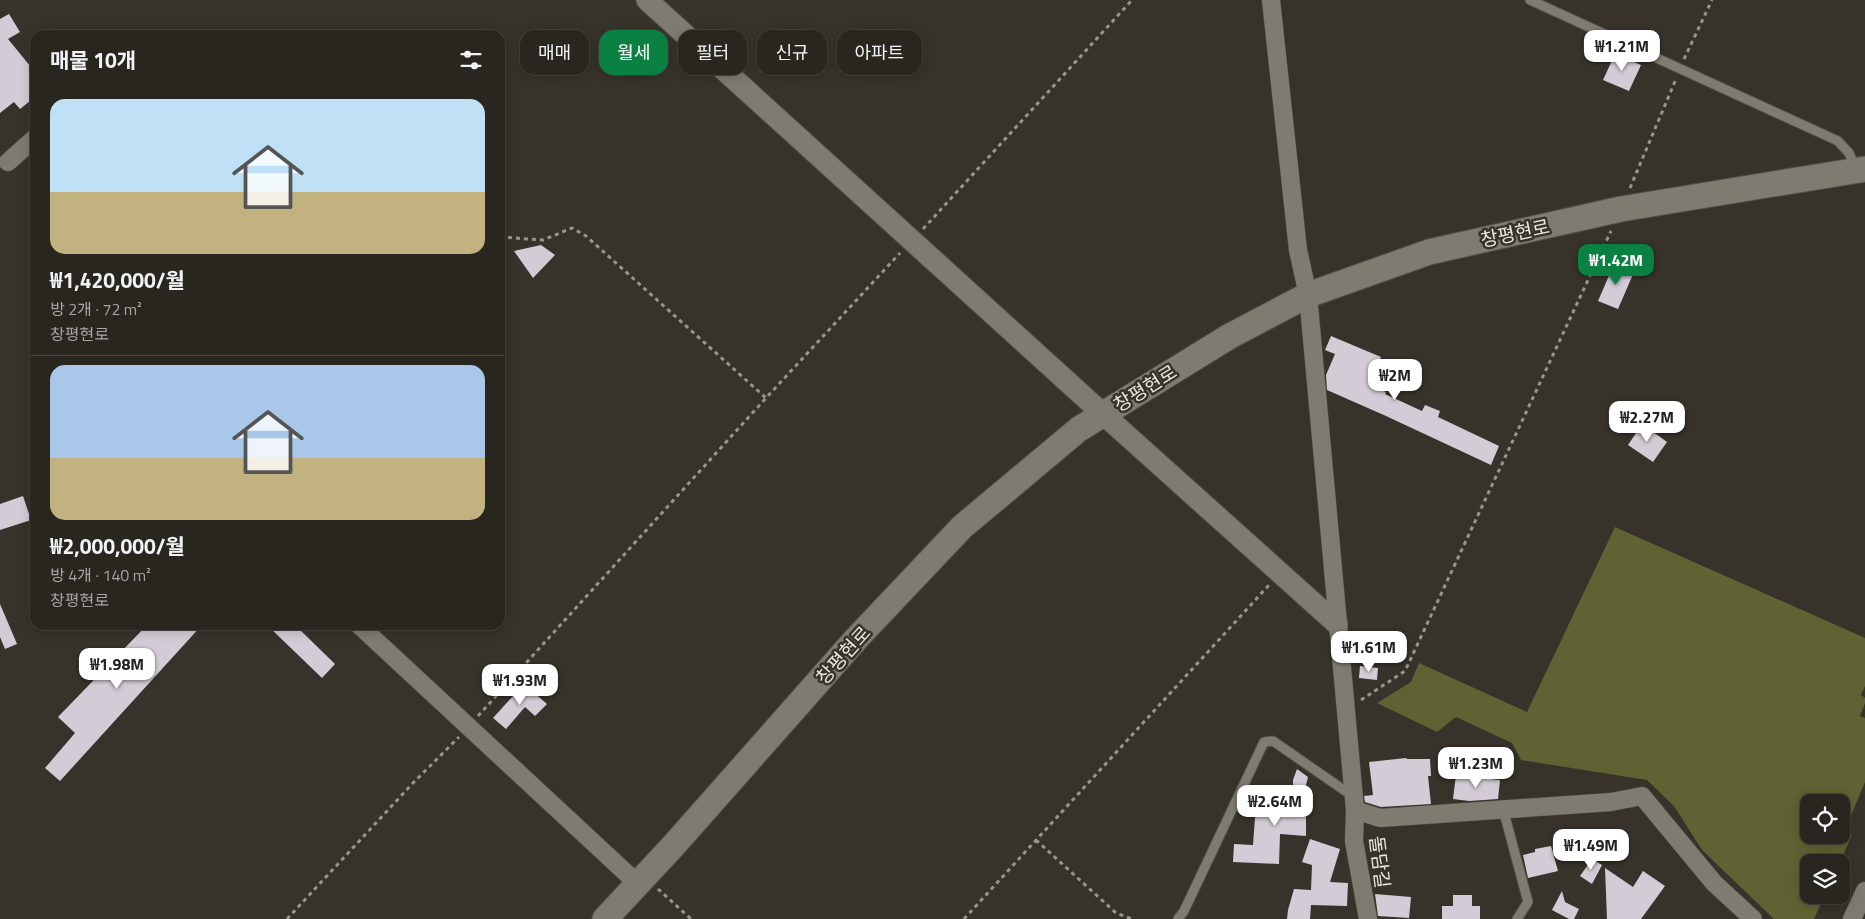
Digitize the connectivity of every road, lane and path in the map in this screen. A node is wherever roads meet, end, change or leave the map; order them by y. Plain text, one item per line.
1 (646, 0) edge
2 (1132, 0) edge
3 (1271, 0) edge
4 (1530, 0) edge
5 (1712, 0) edge
6 (1680, 68) junction
7 (30, 142) edge
8 (8, 162) dead end
9 (1861, 169) edge
10 (1621, 209) junction
11 (505, 237) edge
12 (912, 241) junction
13 (1308, 295) junction
14 (766, 398) junction
15 (1103, 414) junction
16 (1280, 573) junction
17 (1337, 624) junction
18 (364, 630) edge
19 (1346, 709) junction
20 (469, 727) junction
21 (1355, 804) junction
22 (1503, 809) junction
23 (1036, 840) junction
24 (642, 880) junction
25 (1865, 891) edge
26 (287, 919) edge
27 (605, 919) edge
28 (691, 919) edge
29 (964, 919) edge
30 (1132, 919) edge
31 (1178, 919) edge
32 (1368, 919) edge
33 (1517, 919) edge
34 (1753, 919) edge
35 (1852, 919) edge

1 - 12 street
2 - 12 path
3 - 13 street, 돌담길
4 - 6 lane
5 - 6 path
6 - 9 lane
6 - 10 path
7 - 8 street
9 - 10 main road, 창평현로
10 - 13 main road, 창평현로
10 - 19 path
11 - 14 path
12 - 14 path
12 - 15 street
13 - 15 main road, 창평현로
13 - 17 street, 돌담길
14 - 20 path
15 - 16 street
15 - 24 main road, 창평현로
16 - 17 street
16 - 23 path
17 - 19 street, 돌담길
18 - 20 street
19 - 21 street, 돌담길
20 - 24 street
20 - 26 path
21 - 22 street
21 - 31 lane
21 - 32 street, 돌담길
22 - 33 lane
22 - 34 street
23 - 29 path
23 - 30 path
24 - 27 main road, 창평현로
24 - 28 path
25 - 35 street

